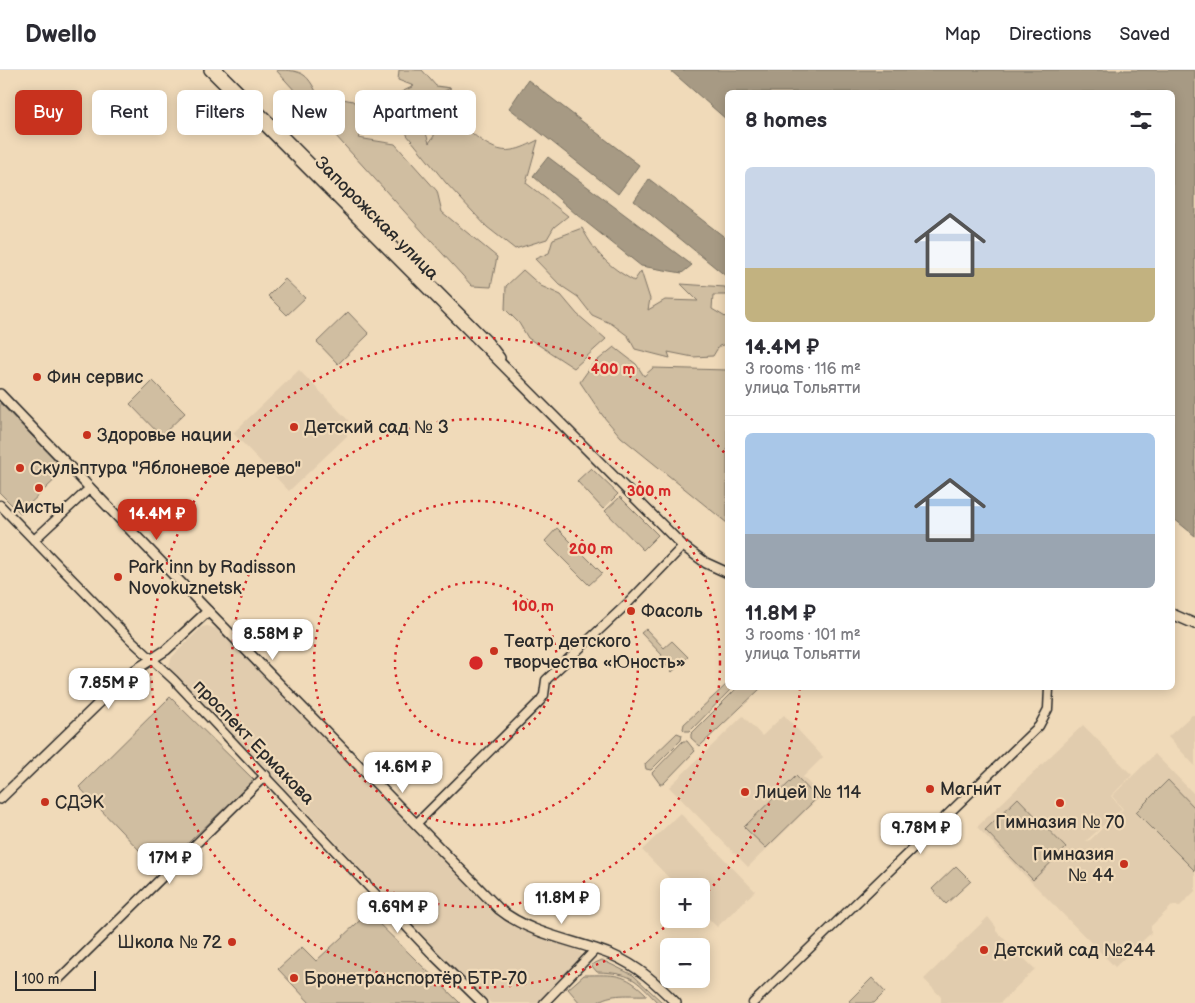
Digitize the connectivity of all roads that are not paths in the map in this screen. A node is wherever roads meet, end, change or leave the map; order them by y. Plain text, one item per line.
1 (208, 70) edge
2 (218, 70) edge
3 (504, 365) junction
4 (0, 394) edge
5 (90, 488) junction
6 (0, 505) edge
7 (34, 540) junction
8 (683, 546) junction
9 (725, 572) edge
10 (208, 611) junction
11 (1175, 615) edge
12 (1195, 624) edge
13 (151, 659) junction
14 (1049, 690) edge
15 (266, 775) junction
16 (0, 799) edge
17 (416, 824) junction
18 (596, 949) junction
19 (59, 979) dead end
20 (482, 1003) edge
21 (544, 1003) edge
22 (676, 1003) edge
23 (752, 1003) edge

1 - 3 main road, Запорожская улица
2 - 3 main road, Запорожская улица
3 - 8 main road, Запорожская улица
4 - 5 main road
5 - 7 street
5 - 10 main road
6 - 7 street, проспект Ермакова
7 - 13 street, проспект Ермакова
8 - 9 main road, Запорожская улица
8 - 17 street
10 - 13 main road
10 - 17 main road
11 - 12 main road
13 - 15 street, проспект Ермакова
13 - 16 main road
14 - 23 street
15 - 19 street
15 - 20 street, проспект Ермакова
17 - 18 main road
18 - 21 street
18 - 22 main road

